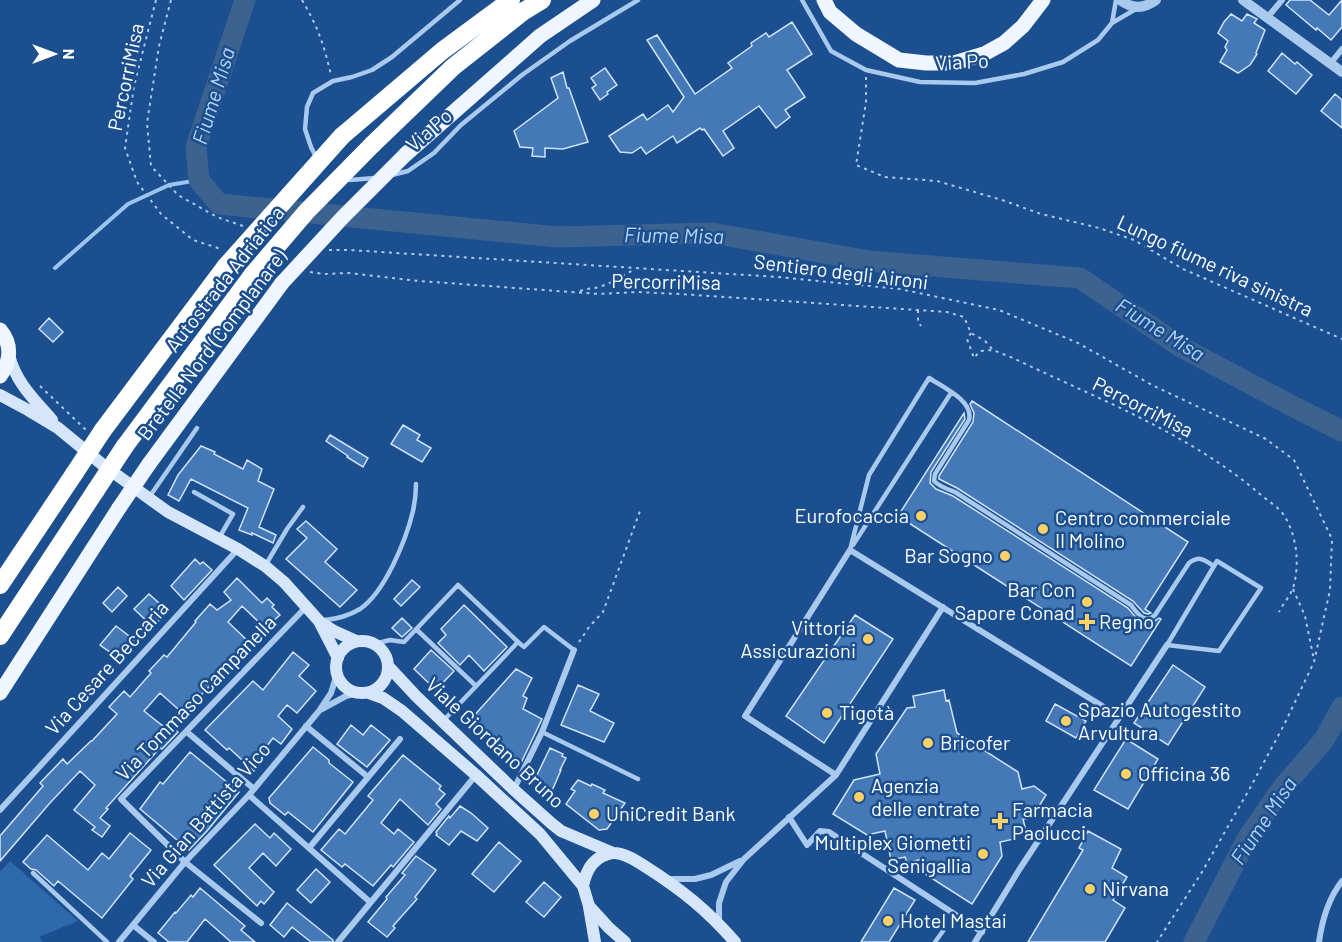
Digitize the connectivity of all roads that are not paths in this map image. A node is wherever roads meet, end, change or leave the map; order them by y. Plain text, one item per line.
1 (460, 0) edge
2 (511, 0) edge
3 (542, 0) edge
4 (593, 0) edge
5 (639, 0) edge
6 (802, 0) edge
7 (824, 0) edge
8 (1043, 0) edge
9 (1118, 0) edge
10 (1156, 0) edge
11 (1243, 0) edge
12 (1282, 0) edge
13 (1139, 7) junction
14 (1267, 18) junction
15 (1112, 23) junction
16 (1342, 49) edge
17 (1330, 64) junction
18 (1342, 72) edge
19 (320, 164) dead end
20 (334, 177) dead end
21 (0, 330) edge
22 (9, 355) junction
23 (0, 376) edge
24 (951, 393) junction
25 (0, 395) edge
26 (58, 428) junction
27 (197, 428) dead end
28 (416, 483) dead end
29 (194, 492) dead end
30 (148, 498) junction
31 (303, 507) dead end
32 (219, 539) junction
33 (238, 549) junction
34 (850, 550) junction
35 (265, 566) junction
36 (1214, 566) junction
37 (0, 585) edge
38 (306, 607) junction
39 (943, 607) junction
40 (319, 621) junction
41 (416, 629) junction
42 (0, 636) edge
43 (356, 641) junction
44 (518, 642) junction
45 (374, 644) junction
46 (1167, 645) junction
47 (574, 650) joint
48 (338, 658) junction
49 (389, 667) junction
50 (337, 674) junction
51 (476, 686) junction
52 (0, 693) edge
53 (363, 693) junction
54 (319, 711) junction
55 (1120, 717) junction
56 (442, 721) junction
57 (306, 726) junction
58 (187, 732) junction
59 (542, 732) junction
60 (400, 739) dead end
61 (476, 775) junction
62 (836, 775) junction
63 (368, 777) junction
64 (638, 779) dead end
65 (513, 789) junction
66 (251, 792) junction
67 (0, 810) edge
68 (789, 817) junction
69 (309, 848) junction
70 (613, 853) junction
71 (744, 859) junction
72 (185, 862) junction
73 (33, 873) dead end
74 (666, 879) junction
75 (1342, 881) edge
76 (583, 886) junction
77 (370, 902) junction
78 (589, 906) junction
79 (261, 923) dead end
80 (719, 924) junction
81 (133, 925) junction
82 (942, 931) dead end
83 (982, 932) junction
84 (107, 942) edge
85 (119, 942) edge
86 (154, 942) edge
87 (338, 942) edge
88 (595, 942) edge
89 (625, 942) edge
90 (735, 942) edge
91 (935, 942) edge
92 (975, 942) edge
93 (1319, 942) edge

1 - 19 lane
2 - 37 highway, Autostrada Adriatica, bridge
3 - 42 highway, Autostrada Adriatica, bridge
4 - 52 main road, Bretella Nord (Complanare), bridge
5 - 20 lane, Via Po
6 - 15 lane, Via Po
7 - 8 main road
9 - 13 street
9 - 15 lane
10 - 13 street, Via Po
11 - 14 street
12 - 14 street
13 - 15 lane, Via Po
14 - 17 street
16 - 17 street
17 - 18 street
21 - 22 main road
22 - 23 main road
22 - 26 main road
24 - 34 lane
24 - 34 lane
24 - 36 lane
25 - 26 main road
26 - 30 main road
27 - 30 lane
28 - 40 lane
29 - 32 lane
30 - 32 main road
31 - 35 lane
32 - 33 main road
33 - 35 main road
33 - 67 street, Via Cesare Beccaria
34 - 39 street
34 - 62 street
35 - 38 main road
36 - 46 lane
36 - 46 lane
38 - 40 main road
38 - 58 street, Via Tommaso Campanella
39 - 55 street
39 - 62 street
40 - 43 main road
40 - 48 main road
41 - 44 lane
41 - 45 lane
41 - 51 lane
43 - 45 main road
43 - 48 main road
44 - 47 lane
44 - 51 lane
45 - 49 main road
46 - 55 street
47 - 59 street
48 - 50 main road
49 - 53 main road
49 - 56 main road, Viale Giordano Bruno
50 - 53 main road
50 - 54 street, Via Gian Battista Vico
51 - 56 lane
53 - 54 street, Via Gian Battista Vico
53 - 61 main road, Viale Giordano Bruno
54 - 57 street, Via Gian Battista Vico
55 - 83 street
56 - 65 main road, Viale Giordano Bruno
57 - 63 street
57 - 66 street, Via Gian Battista Vico
58 - 66 street
58 - 72 street, Via Tommaso Campanella
59 - 64 lane
59 - 65 street
60 - 63 street
61 - 76 main road, Viale Giordano Bruno
61 - 77 street
62 - 68 street
63 - 69 street
65 - 70 main road, Viale Giordano Bruno
66 - 69 street
66 - 72 street, Via Gian Battista Vico
68 - 71 street
68 - 83 street
69 - 77 street
70 - 74 main road, Viale Giordano Bruno
70 - 76 main road
71 - 74 street
71 - 80 street
72 - 79 street
72 - 81 street, Via Gian Battista Vico
73 - 84 lane
74 - 80 main road, Viale Giordano Bruno
75 - 93 street
76 - 78 main road, Viale Giordano Bruno
77 - 87 street
78 - 88 main road
78 - 89 main road, Viale Giordano Bruno
80 - 90 main road, Viale Giordano Bruno
81 - 85 street, Via Gian Battista Vico
81 - 86 street
82 - 91 lane
83 - 92 street

